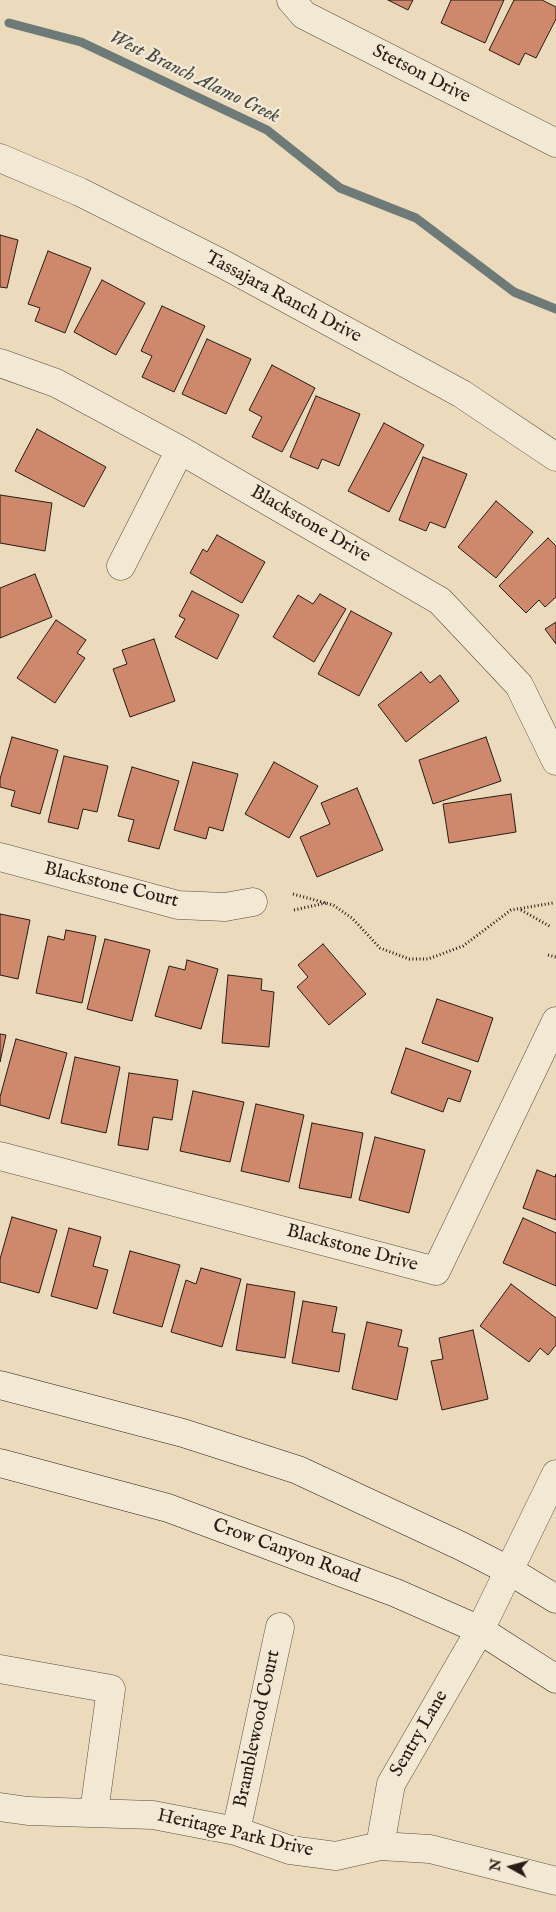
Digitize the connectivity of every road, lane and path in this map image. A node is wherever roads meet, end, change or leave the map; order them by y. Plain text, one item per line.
1 (291, 0) edge
2 (556, 143) edge
3 (0, 158) edge
4 (0, 363) edge
5 (180, 450) junction
6 (556, 457) edge
7 (121, 566) dead end
8 (556, 761) edge
9 (0, 857) edge
10 (293, 894) dead end
11 (253, 902) dead end
12 (327, 903) junction
13 (552, 903) dead end
14 (294, 910) dead end
15 (520, 910) junction
16 (551, 927) dead end
17 (548, 954) dead end
18 (556, 957) edge
19 (556, 1021) edge
20 (0, 1156) edge
21 (0, 1385) edge
22 (0, 1462) edge
23 (556, 1474) edge
24 (510, 1570) junction
25 (556, 1599) edge
26 (280, 1627) dead end
27 (480, 1630) junction
28 (0, 1668) edge
29 (556, 1679) edge
30 (0, 1807) edge
31 (94, 1812) junction
32 (236, 1831) junction
33 (380, 1846) junction
34 (556, 1881) edge

1 - 2 street, Stetson Drive
3 - 6 street, Tassajara Ranch Drive
4 - 5 street, Blackstone Drive
5 - 7 street
5 - 8 street, Blackstone Drive
9 - 11 street, Blackstone Court
10 - 12 path
12 - 14 path
12 - 15 path
13 - 15 path
15 - 16 path
17 - 18 path
19 - 20 street, Blackstone Drive
21 - 24 street
22 - 27 street, Crow Canyon Road
23 - 24 street
24 - 25 street
24 - 27 street, Sentry Lane
26 - 32 street, Bramblewood Court
27 - 29 street, Crow Canyon Road
27 - 33 street, Sentry Lane
28 - 31 street
30 - 31 street, Heritage Park Drive
31 - 32 street, Heritage Park Drive
32 - 33 street, Heritage Park Drive
33 - 34 street, Heritage Park Drive

